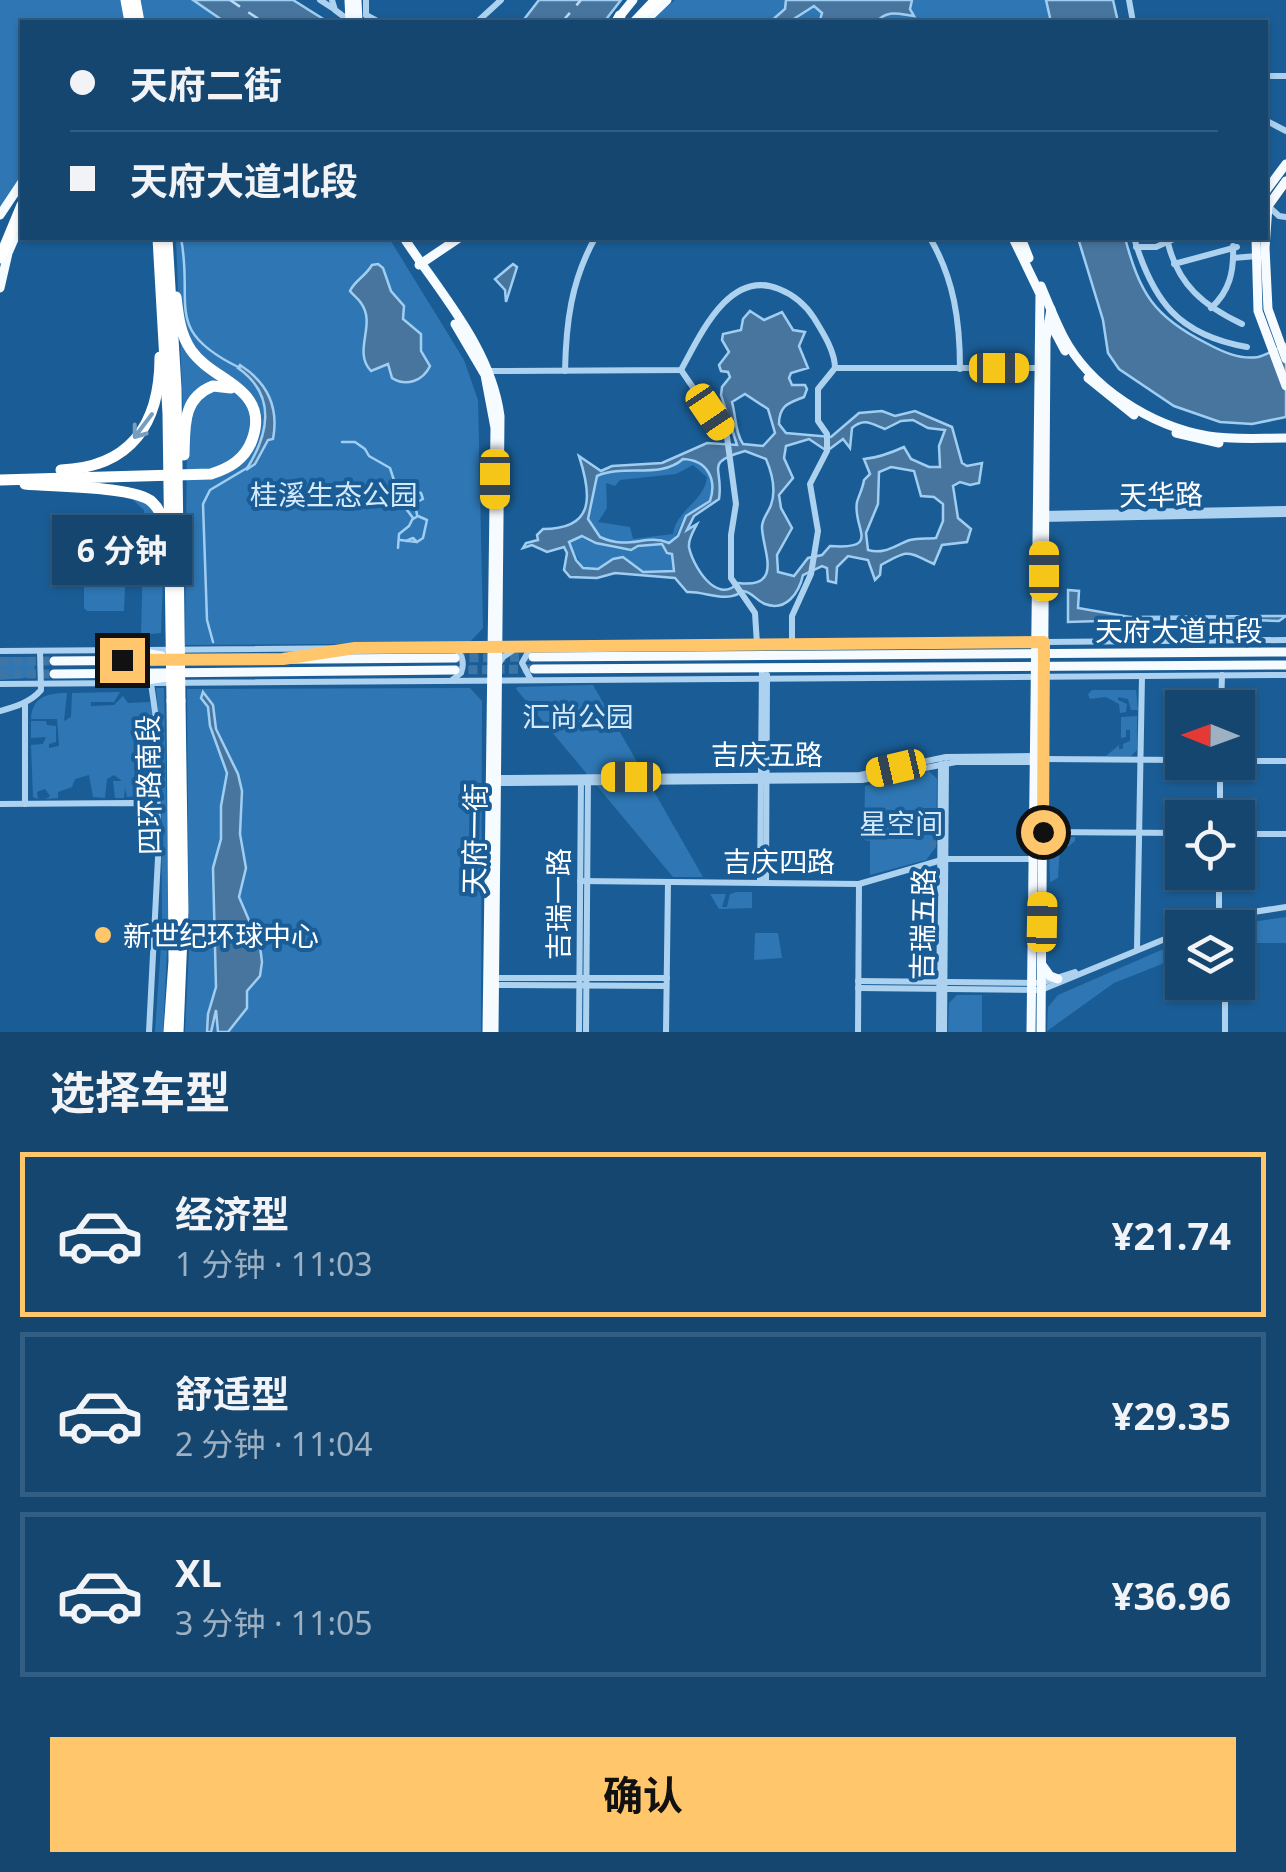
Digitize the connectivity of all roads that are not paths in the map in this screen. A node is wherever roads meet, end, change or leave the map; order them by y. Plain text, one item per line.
1 (320, 0) edge
2 (332, 0) edge
3 (502, 0) edge
4 (645, 0) edge
5 (656, 0) edge
6 (667, 0) edge
7 (335, 10) junction
8 (355, 20) edge
9 (479, 20) edge
10 (620, 20) edge
11 (637, 20) edge
12 (646, 20) edge
13 (1286, 164) edge
14 (1286, 181) edge
15 (20, 185) edge
16 (1268, 188) edge
17 (20, 198) edge
18 (1268, 203) edge
19 (20, 210) edge
20 (0, 215) edge
21 (20, 225) edge
22 (0, 236) edge
23 (158, 240) edge
24 (169, 240) edge
25 (169, 240) edge
26 (401, 240) edge
27 (447, 240) edge
28 (456, 240) edge
29 (594, 240) edge
30 (931, 240) edge
31 (1018, 240) edge
32 (1018, 240) edge
33 (1134, 240) edge
34 (1172, 240) edge
35 (1256, 240) edge
36 (1263, 240) edge
37 (1236, 243) edge
38 (1136, 247) junction
39 (1, 255) edge
40 (1236, 258) junction
41 (1261, 258) junction
42 (160, 263) junction
43 (417, 263) junction
44 (1174, 264) junction
45 (0, 269) edge
46 (0, 288) edge
47 (1040, 294) junction
48 (1211, 308) junction
49 (1050, 314) junction
50 (1242, 324) dead end
51 (1266, 325) junction
52 (1064, 348) junction
53 (1247, 348) dead end
54 (1046, 350) junction
55 (1286, 359) edge
56 (835, 368) junction
57 (960, 368) junction
58 (1042, 368) junction
59 (681, 370) junction
60 (564, 372) junction
61 (487, 373) junction
62 (231, 385) junction
63 (1286, 386) edge
64 (1286, 441) edge
65 (19, 472) junction
66 (0, 478) edge
67 (1286, 511) edge
68 (1040, 517) junction
69 (179, 564) junction
70 (170, 599) junction
71 (1286, 640) edge
72 (1040, 642) junction
73 (757, 644) junction
74 (792, 644) junction
75 (496, 646) junction
76 (518, 646) junction
77 (355, 648) junction
78 (126, 650) junction
79 (0, 651) edge
80 (40, 651) junction
81 (453, 652) junction
82 (532, 652) junction
83 (1286, 652) edge
84 (1040, 654) junction
85 (283, 659) junction
86 (189, 660) junction
87 (54, 661) tunnel mouth
88 (496, 665) junction
89 (1286, 665) edge
90 (189, 672) junction
91 (283, 672) junction
92 (764, 672) junction
93 (1040, 672) junction
94 (54, 674) tunnel mouth
95 (533, 674) junction
96 (453, 675) junction
97 (1286, 675) edge
98 (1142, 676) junction
99 (1222, 676) junction
100 (470, 680) junction
101 (495, 680) junction
102 (354, 681) junction
103 (127, 683) junction
104 (151, 683) junction
105 (0, 684) edge
106 (41, 684) junction
107 (1222, 690) edge
108 (176, 701) junction
109 (25, 703) junction
110 (0, 711) edge
111 (1037, 759) junction
112 (1142, 760) junction
113 (1165, 760) edge
114 (944, 761) junction
115 (1255, 761) edge
116 (1286, 761) edge
117 (763, 779) junction
118 (497, 780) junction
119 (584, 780) junction
120 (0, 804) edge
121 (25, 804) junction
122 (156, 820) junction
123 (1043, 832) junction
124 (1142, 832) junction
125 (1165, 833) edge
126 (1255, 834) edge
127 (1286, 834) edge
128 (1033, 859) junction
129 (943, 860) junction
130 (584, 881) junction
131 (668, 882) junction
132 (763, 883) junction
133 (859, 884) junction
134 (1286, 909) edge
135 (1255, 915) edge
136 (1165, 936) edge
137 (1137, 946) junction
138 (1042, 958) junction
139 (1058, 979) junction
140 (491, 981) junction
141 (583, 982) junction
142 (666, 982) junction
143 (858, 985) junction
144 (942, 986) junction
145 (1037, 986) junction
146 (1225, 1000) edge
147 (148, 1032) edge
148 (169, 1032) edge
149 (178, 1032) edge
150 (490, 1032) edge
151 (582, 1032) edge
152 (666, 1032) edge
153 (858, 1032) edge
154 (941, 1032) edge
155 (1032, 1032) edge
156 (1041, 1032) edge
157 (1225, 1032) edge

1 - 7 street
2 - 7 street
3 - 9 street
4 - 10 highway
5 - 11 highway
6 - 12 main road
7 - 8 street
13 - 16 main road
14 - 18 main road
15 - 20 main road
17 - 22 highway
19 - 39 highway
21 - 46 main road
23 - 42 highway, 四环路南段, bridge
24 - 62 highway, bridge
25 - 69 highway, 四环路南段, bridge
26 - 43 main road
27 - 43 main road
28 - 43 main road
29 - 60 street
30 - 57 street
31 - 47 main road
32 - 49 main road
33 - 38 street
34 - 38 street
34 - 44 street
35 - 41 main road
36 - 41 main road
37 - 40 street
37 - 44 street
38 - 53 street
39 - 45 main road
40 - 41 street
40 - 48 street
41 - 51 main road
42 -> 65 highway, bridge
42 - 70 highway, 四环路南段, bridge
43 - 61 main road
44 - 48 street
47 - 49 main road
47 - 58 main road
48 - 50 street
49 - 52 main road
49 - 54 main road
49 - 64 main road
51 - 55 main road
51 - 63 main road
52 - 54 main road
52 - 64 main road
54 - 58 main road
56 - 57 street
56 - 59 street
56 - 74 street
57 - 58 street
58 - 68 main road
59 - 60 street
59 - 73 street
60 - 61 street
61 - 75 main road, 天府一街
62 - 65 highway
62 - 66 highway
62 - 69 highway, bridge
65 - 66 highway
66 - 70 highway, bridge
67 - 68 street, 天华路
68 - 72 main road
69 - 108 highway, 四环路南段, bridge
70 - 108 highway, 四环路南段, bridge
71 - 72 street
72 - 74 street
72 - 84 main road
73 - 74 street
73 - 82 street
75 - 76 street
75 - 81 street
75 - 88 main road, 天府一街
76 - 82 street
76 - 88 street
77 - 78 street
77 - 81 street
77 - 85 street
78 - 80 street
78 - 86 main road
79 - 80 street
80 - 106 street
81 - 85 main road
81 - 96 street
82 - 84 main road, 天府大道中段
82 - 95 street
83 - 84 main road, 天府大道中段
84 - 93 main road
85 - 86 main road
86 - 87 main road
88 - 100 street
88 - 101 main road, 天府一街
89 - 93 main road, 天府大道中段
90 - 91 main road
90 - 94 main road
90 - 103 main road
91 - 96 main road
91 - 102 street
92 - 93 main road, 天府大道中段
92 - 95 main road, 天府大道中段
92 - 117 street
93 - 98 street
93 - 111 main road
95 - 101 street
96 - 100 street
96 - 102 street
97 - 99 street
98 - 99 street
98 - 112 street
99 - 107 street
100 - 101 street
101 - 118 main road, 天府一街
101 - 140 main road, 天府一街
102 - 104 street
103 - 104 street
103 - 106 street
104 - 122 street
105 - 106 street
106 - 109 street
108 - 148 highway, 四环路南段
108 - 149 highway, 四环路南段
109 - 110 street
109 - 121 street
111 - 112 street, 吉庆五路
111 - 114 street, 吉庆五路
111 - 123 main road
111 - 128 main road
112 - 113 street, 吉庆五路
112 - 124 street
114 - 117 street, 吉庆五路
114 - 129 street, 吉瑞五路
114 - 129 street, 吉瑞五路
115 - 116 street
117 - 119 street, 吉庆五路
117 - 132 street
118 - 119 street, 吉庆五路
118 - 140 main road, 天府一街
119 - 130 street, 吉瑞一路
120 - 121 street
121 - 122 street
122 - 147 street
123 - 124 street
123 - 138 main road
124 - 125 street
124 - 137 street
126 - 127 street
128 - 129 street, 吉庆四路
128 - 145 main road
129 - 133 street, 吉庆四路
129 - 144 street, 吉瑞五路
130 - 131 street, 吉庆四路
130 - 141 street, 吉瑞一路
131 - 132 street, 吉庆四路
131 - 142 street
132 - 133 street, 吉庆四路
133 - 143 street
134 - 135 street
136 - 137 street
137 - 139 street
137 - 145 street
138 - 139 main road
138 - 145 main road
139 - 145 street
140 - 141 street
140 - 150 main road, 天府一街
141 - 142 street
141 - 151 street, 吉瑞一路
142 - 152 street
143 - 144 street
143 - 153 street
144 - 145 street
144 - 154 street, 吉瑞五路
145 - 155 main road
145 - 156 main road
146 - 157 street

